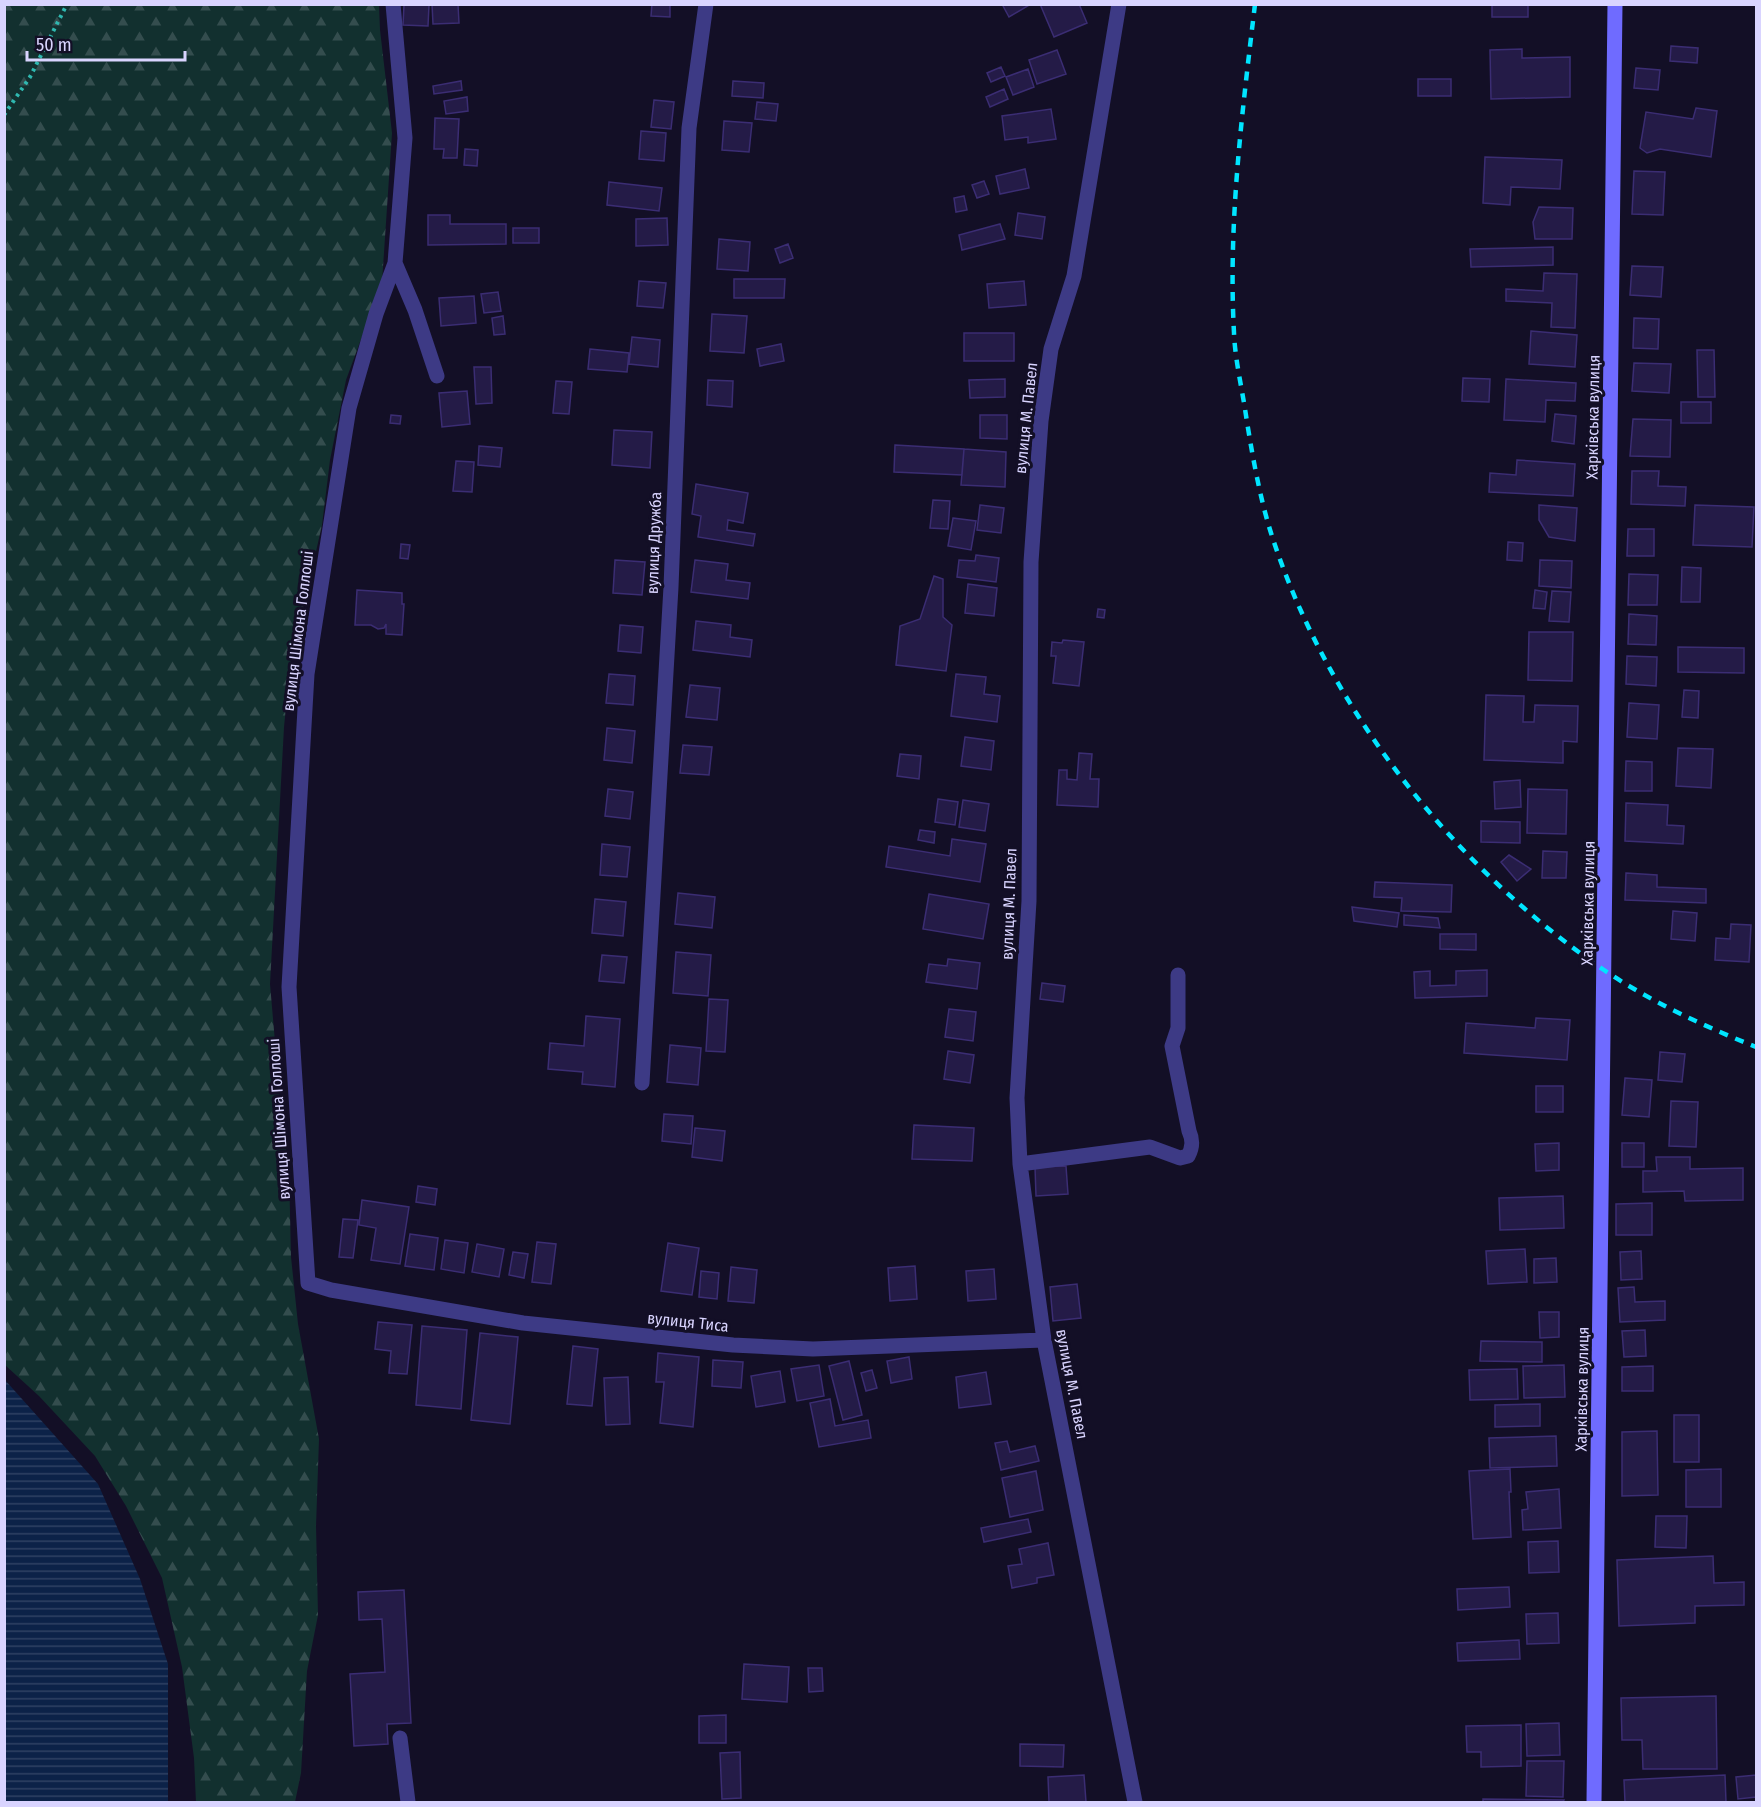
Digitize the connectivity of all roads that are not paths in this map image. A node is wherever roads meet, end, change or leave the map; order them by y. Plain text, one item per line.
1 (393, 4) edge
2 (706, 4) edge
3 (1119, 4) edge
4 (1615, 4) edge
5 (395, 263) junction
6 (437, 376) dead end
7 (1178, 975) dead end
8 (642, 1083) dead end
9 (1020, 1164) junction
10 (332, 1290) joint
11 (1044, 1340) junction
12 (400, 1738) dead end
13 (408, 1803) edge
14 (1135, 1803) edge
15 (1594, 1803) edge

1 - 5 street, вулиця Шімона Голлоші
2 - 8 street, вулиця Дружба
3 - 9 street, вулиця М. Павел
4 - 15 street, Харківська вулиця
5 - 6 street
5 - 10 street, вулиця Шімона Голлоші
7 - 9 street
9 - 11 street, вулиця М. Павел
10 - 11 street, вулиця Тиса
11 - 14 street, вулиця М. Павел
12 - 13 street

